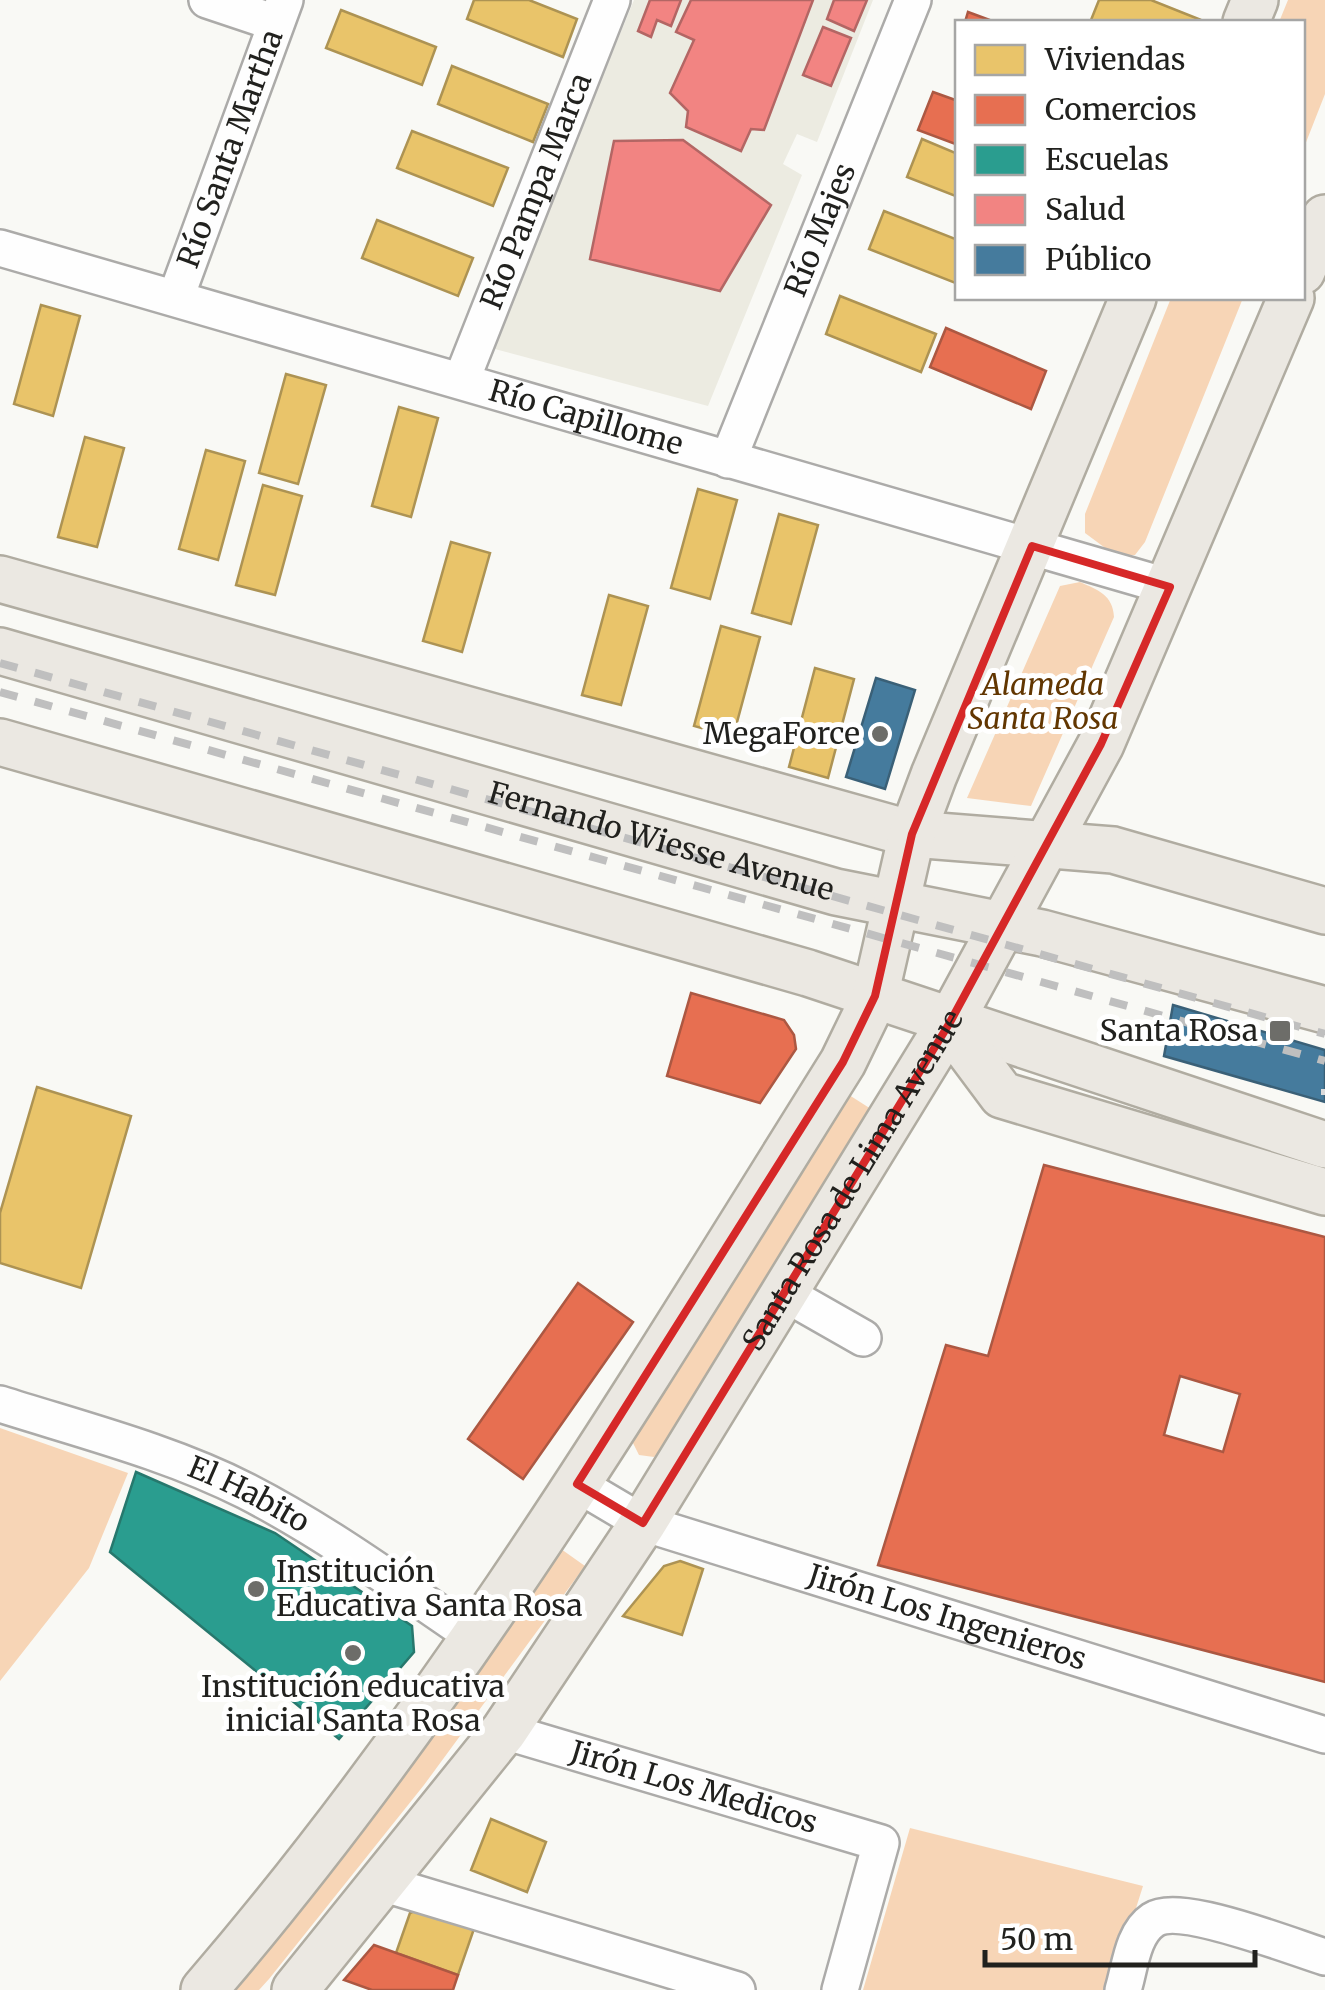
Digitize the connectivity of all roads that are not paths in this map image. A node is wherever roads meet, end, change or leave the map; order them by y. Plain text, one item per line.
1 (206, 0) edge
2 (612, 0) edge
3 (913, 0) edge
4 (280, 11) edge
5 (1325, 218) edge
6 (0, 248) edge
7 (1305, 264) edge
8 (176, 297) junction
9 (1132, 300) edge
10 (1291, 300) edge
11 (462, 380) junction
12 (728, 460) junction
13 (1032, 546) junction
14 (0, 579) edge
15 (1170, 587) junction
16 (0, 651) edge
17 (0, 742) edge
18 (912, 834) junction
19 (1050, 843) junction
20 (894, 906) junction
21 (1325, 911) edge
22 (1003, 924) junction
23 (875, 996) junction
24 (1325, 1010) edge
25 (950, 1024) junction
26 (843, 1062) junction
27 (909, 1088) junction
28 (1325, 1145) edge
29 (1325, 1192) edge
30 (750, 1210) junction
31 (812, 1247) junction
32 (784, 1293) junction
33 (862, 1338) dead end
34 (0, 1404) edge
35 (578, 1484) junction
36 (642, 1523) junction
37 (473, 1636) junction
38 (504, 1731) junction
39 (1325, 1735) edge
40 (385, 1884) junction
41 (1325, 1957) edge
42 (204, 1990) edge
43 (295, 1990) edge
44 (737, 1990) edge
45 (840, 1990) edge
46 (1124, 1990) edge

1 - 4 street
2 - 11 street, Río Pampa Marca
3 - 12 street, Río Majes
4 - 8 street, Río Santa Martha
5 - 7 main road
6 - 8 street, Río Capillome
8 - 11 street, Río Capillome
9 - 13 main road
10 - 15 main road, Santa Rosa de Lima Avenue
11 - 12 street, Río Capillome
12 - 13 street, Río Capillome
13 - 15 street, Río Capillome
13 - 18 main road
14 - 18 main road
15 - 19 main road, Santa Rosa de Lima Avenue
16 - 20 main road, Fernando Wiesse Avenue
17 - 23 main road
18 - 19 main road
18 - 20 main road
19 - 21 main road
19 - 22 main road, Santa Rosa de Lima Avenue
20 - 22 main road, Fernando Wiesse Avenue
20 - 23 main road
22 - 24 main road, Fernando Wiesse Avenue
22 - 25 main road, Santa Rosa de Lima Avenue
23 - 25 main road
23 - 26 main road
25 - 27 main road, Santa Rosa de Lima Avenue
25 - 28 main road
25 - 29 main road
26 - 27 main road
26 - 30 main road
27 - 31 main road, Santa Rosa de Lima Avenue
30 - 31 main road
30 - 35 main road
31 - 32 main road, Santa Rosa de Lima Avenue
32 - 33 street
32 - 36 main road, Santa Rosa de Lima Avenue
34 - 37 street, El Habito
35 - 36 street, Jirón Los Ingenieros
35 - 37 main road
36 - 38 main road, Santa Rosa de Lima Avenue
36 - 39 street, Jirón Los Ingenieros
37 - 42 main road
38 - 40 main road, Santa Rosa de Lima Avenue
38 - 45 street, Jirón Los Medicos
40 - 43 main road, Santa Rosa de Lima Avenue
40 - 44 street
41 - 46 street

